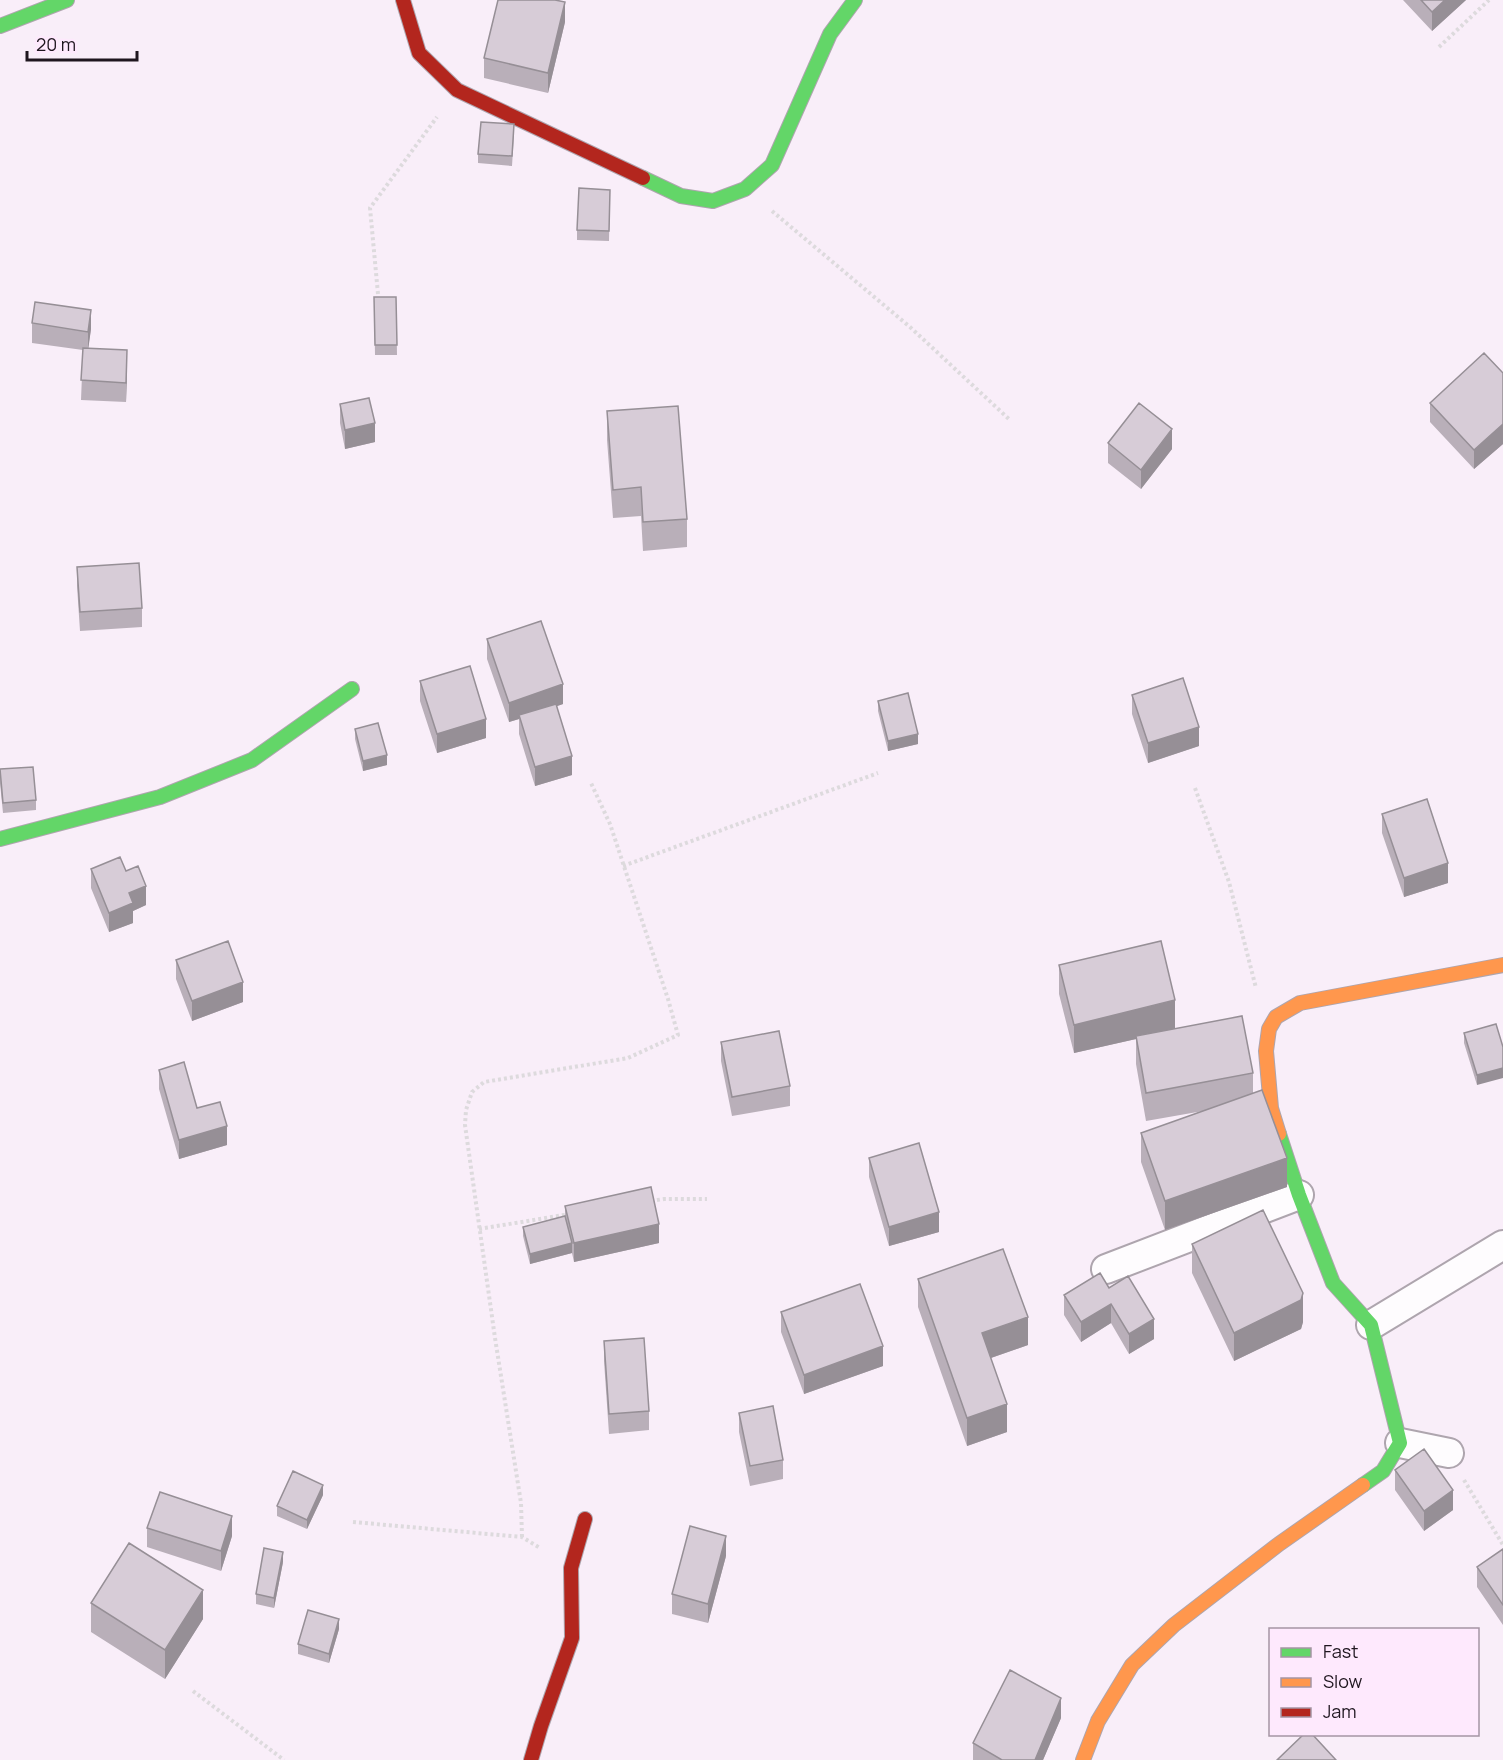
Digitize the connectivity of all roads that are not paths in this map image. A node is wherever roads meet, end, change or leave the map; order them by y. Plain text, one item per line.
1 (67, 0) edge
2 (404, 0) edge
3 (855, 0) edge
4 (0, 26) edge
5 (352, 689) dead end
6 (0, 839) edge
7 (1503, 965) edge
8 (1299, 1195) junction
9 (1503, 1245) edge
10 (1106, 1269) dead end
11 (1371, 1325) junction
12 (1400, 1443) junction
13 (1449, 1453) road end
14 (585, 1519) dead end
15 (531, 1760) edge
16 (1083, 1760) edge

1 - 4 street
2 - 3 street
5 - 6 street
7 - 8 street
8 - 10 street
8 - 11 street
9 - 11 street
11 - 12 street
12 - 13 street
12 - 16 street
14 - 15 street

